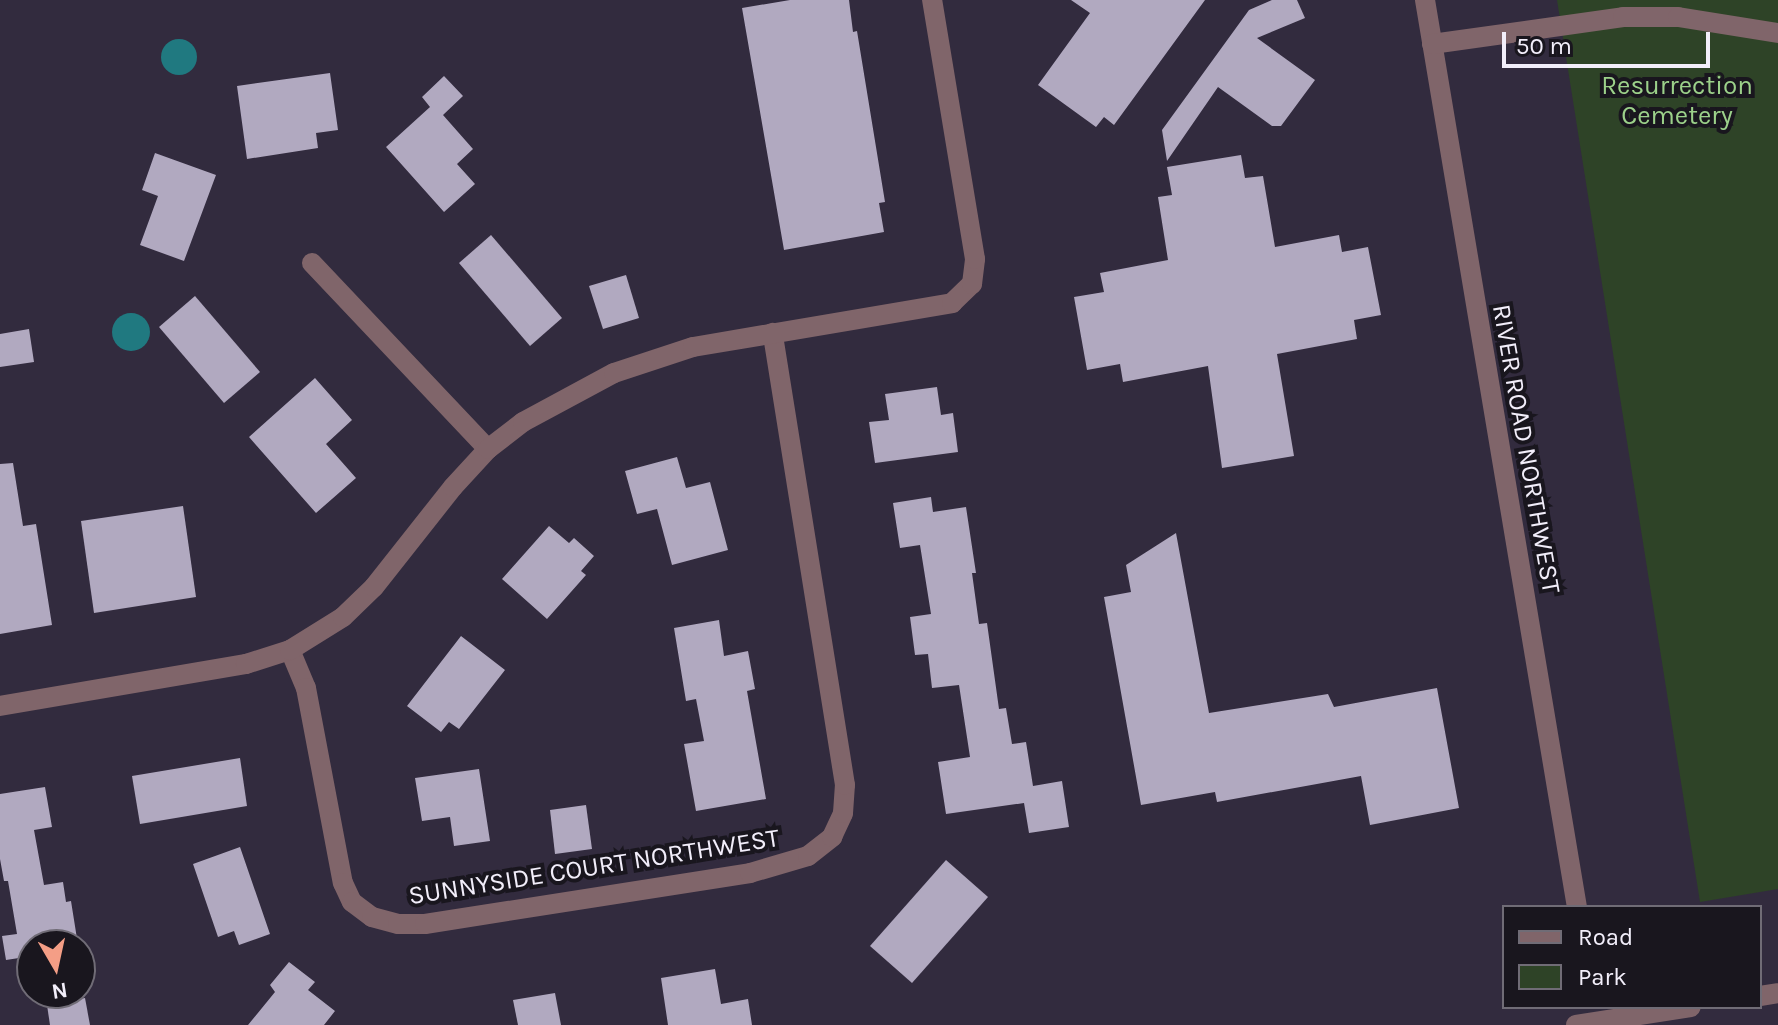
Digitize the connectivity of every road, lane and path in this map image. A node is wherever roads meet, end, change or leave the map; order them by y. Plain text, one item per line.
1 (932, 0) edge
2 (1425, 0) edge
3 (1778, 33) edge
4 (1432, 44) junction
5 (312, 263) dead end
6 (773, 333) junction
7 (488, 449) junction
8 (290, 650) junction
9 (0, 706) edge
10 (1577, 905) edge
11 (1675, 1009) edge
12 (1590, 1020) edge

1 - 6 street
2 - 4 street, RIVER ROAD NORTHWEST
3 - 4 street
4 - 10 street, RIVER ROAD NORTHWEST
5 - 7 street
6 - 7 street
6 - 8 street, SUNNYSIDE COURT NORTHWEST
7 - 8 street
8 - 9 street
11 - 12 street

